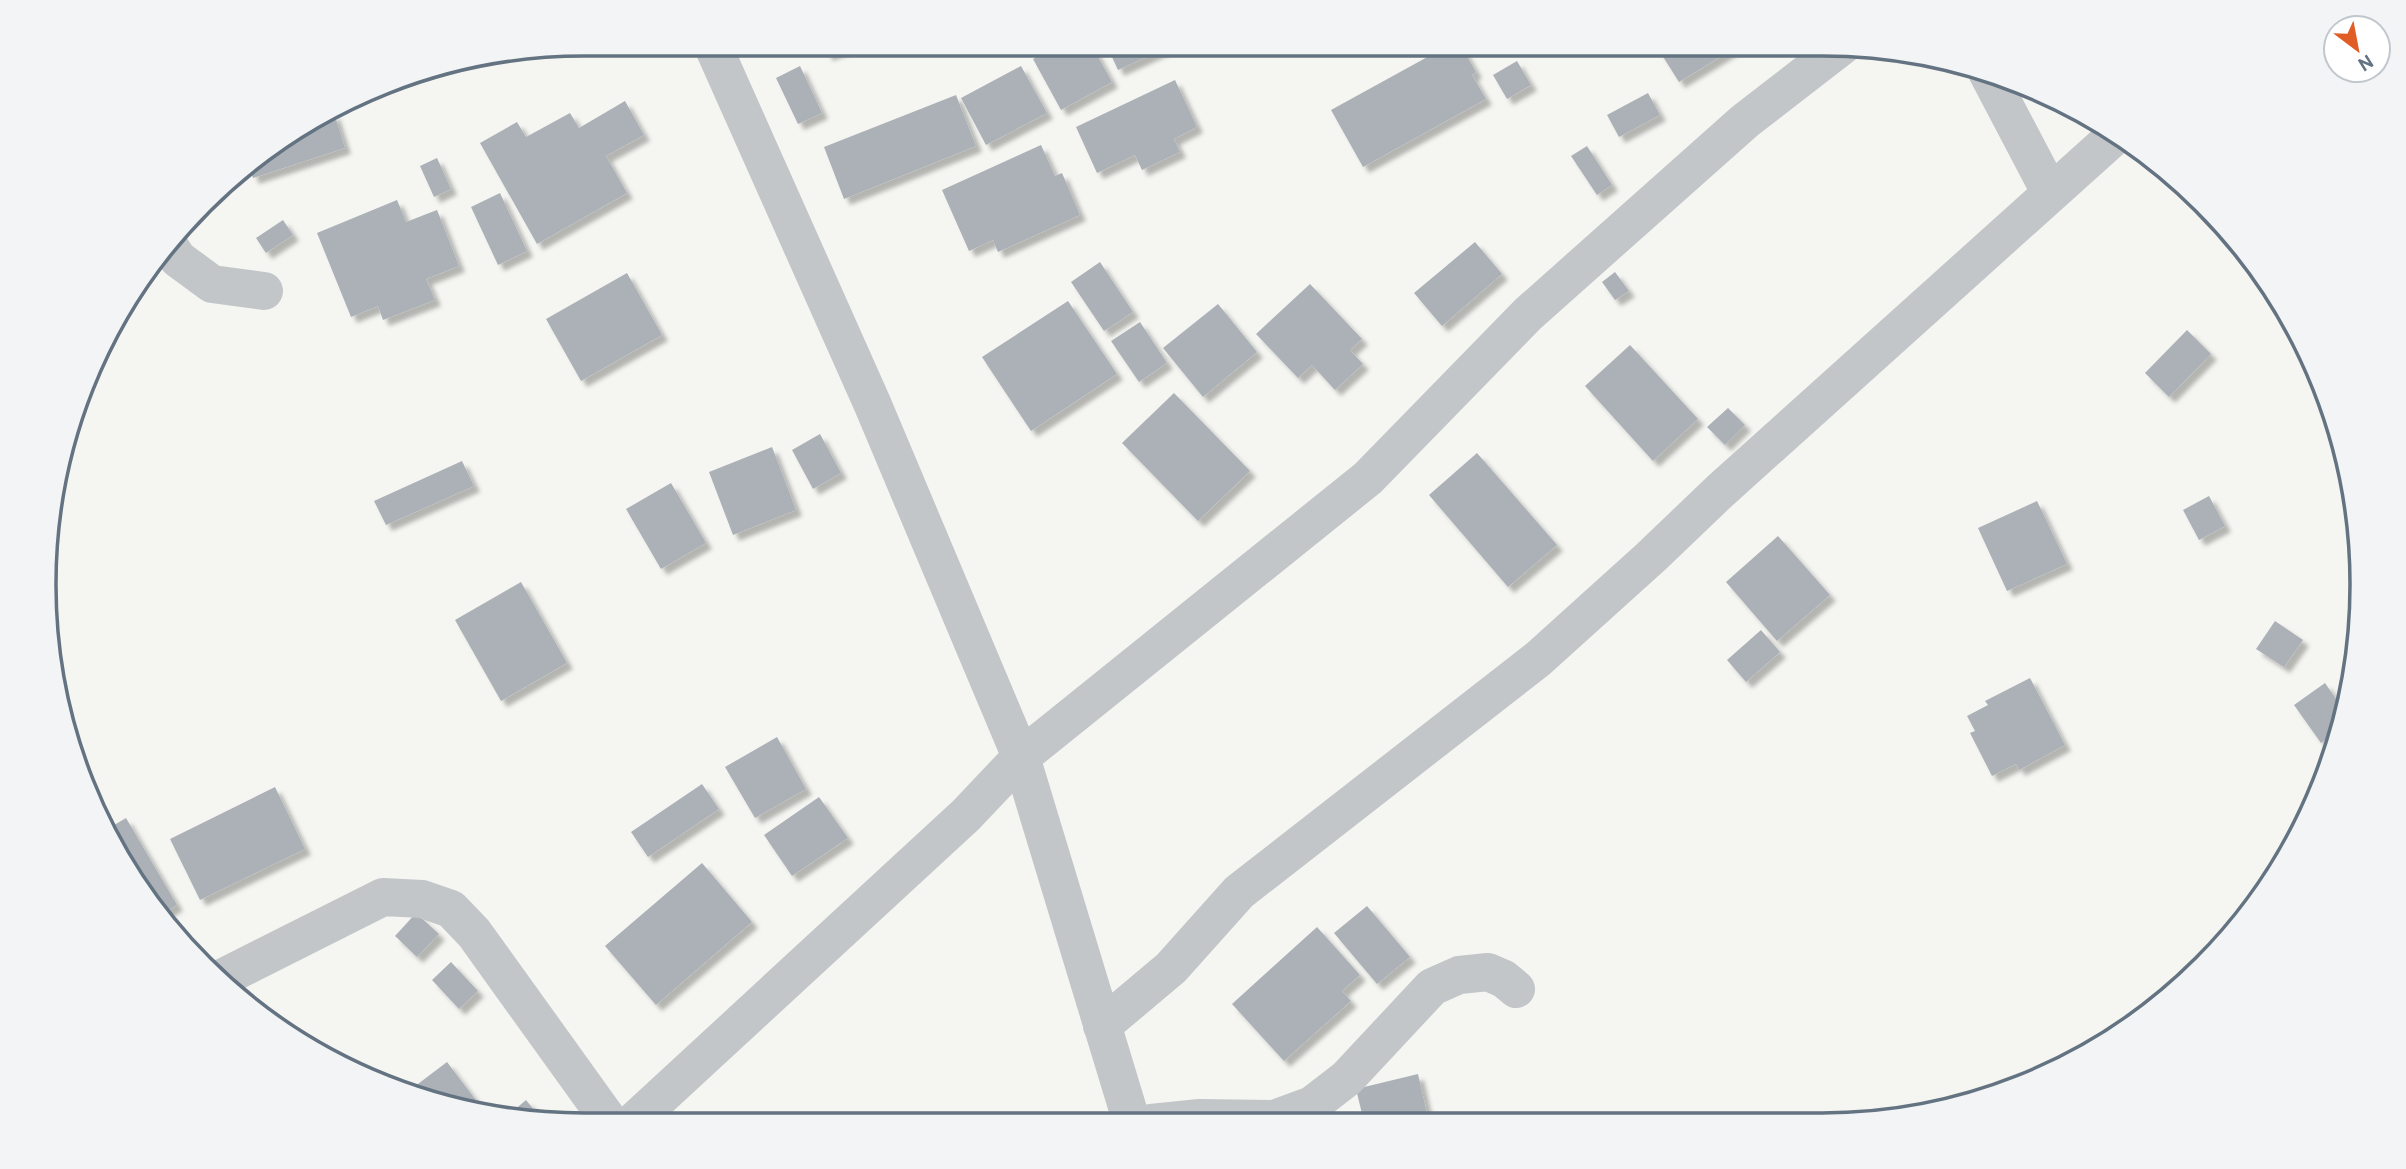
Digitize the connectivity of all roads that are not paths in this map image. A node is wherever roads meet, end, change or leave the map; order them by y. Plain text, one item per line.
1 (717, 56) edge
2 (1829, 56) edge
3 (1994, 85) edge
4 (2109, 141) edge
5 (2050, 192) junction
6 (174, 252) edge
7 (264, 291) dead end
8 (1021, 757) junction
9 (228, 974) edge
10 (1516, 989) dead end
11 (1102, 1026) junction
12 (603, 1113) edge
13 (643, 1113) edge
14 (1129, 1113) edge
15 (1290, 1113) edge

1 - 8 street
2 - 8 street
3 - 5 street
4 - 5 street
5 - 11 street
6 - 7 street
8 - 11 street
8 - 13 street
9 - 12 street
10 - 15 street
11 - 14 street

